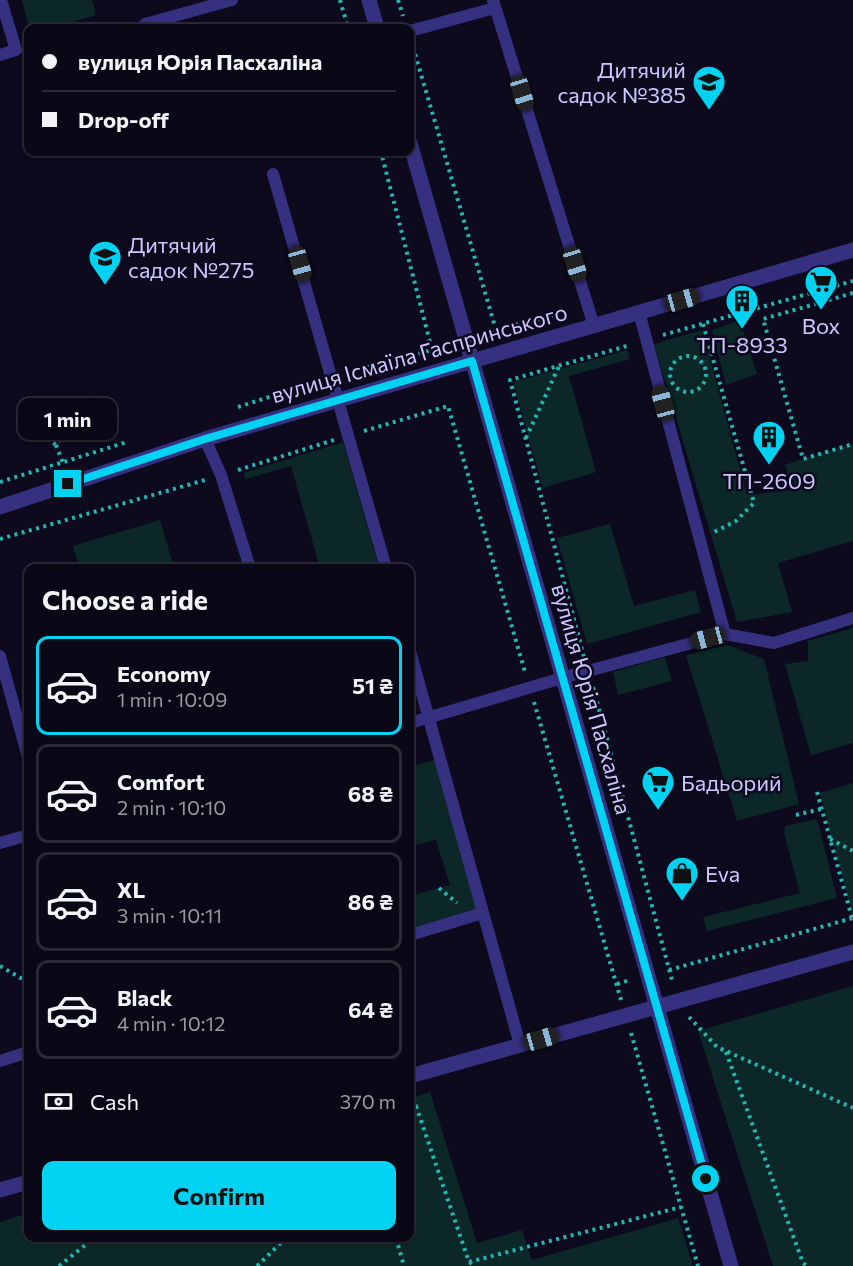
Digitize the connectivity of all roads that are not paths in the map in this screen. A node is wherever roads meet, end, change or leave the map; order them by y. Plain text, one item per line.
1 (2, 0) edge
2 (369, 0) edge
3 (224, 1) edge
4 (494, 4) edge
5 (145, 24) dead end
6 (376, 24) edge
7 (414, 30) edge
8 (0, 55) edge
9 (414, 156) edge
10 (273, 174) dead end
11 (853, 250) edge
12 (639, 312) junction
13 (594, 326) junction
14 (472, 361) junction
15 (339, 399) junction
16 (205, 439) junction
17 (0, 507) edge
18 (249, 564) edge
19 (385, 564) edge
20 (853, 618) edge
21 (725, 634) junction
22 (0, 656) edge
23 (414, 666) edge
24 (562, 678) junction
25 (428, 717) junction
26 (414, 722) edge
27 (24, 743) edge
28 (24, 836) edge
29 (0, 843) edge
30 (483, 913) junction
31 (414, 934) edge
32 (853, 952) edge
33 (656, 1006) junction
34 (520, 1045) junction
35 (24, 1053) edge
36 (0, 1061) edge
37 (414, 1075) edge
38 (24, 1183) edge
39 (0, 1190) edge
40 (731, 1266) edge

1 - 8 lane
2 - 6 street
3 - 5 lane
4 - 7 lane
4 - 13 lane
9 - 14 street, вулиця Юрія Пасхаліна
10 - 15 lane
11 - 12 street, вулиця Ісмаїла Гаспринського
12 - 13 street, вулиця Ісмаїла Гаспринського
12 - 21 lane
13 - 14 street, вулиця Ісмаїла Гаспринського
14 - 15 street, вулиця Ісмаїла Гаспринського
14 - 24 street, вулиця Юрія Пасхаліна
15 - 16 street, вулиця Ісмаїла Гаспринського
15 - 19 lane
16 - 17 street, вулиця Ісмаїла Гаспринського
16 - 18 lane
20 - 21 lane
21 - 24 lane
22 - 27 lane
23 - 25 lane
24 - 25 lane
24 - 33 street, вулиця Юрія Пасхаліна
25 - 26 lane
25 - 30 lane
28 - 29 lane
30 - 31 lane
30 - 34 lane
32 - 33 street
33 - 34 street
33 - 40 street, вулиця Юрія Пасхаліна
34 - 37 street
35 - 36 lane
38 - 39 street

